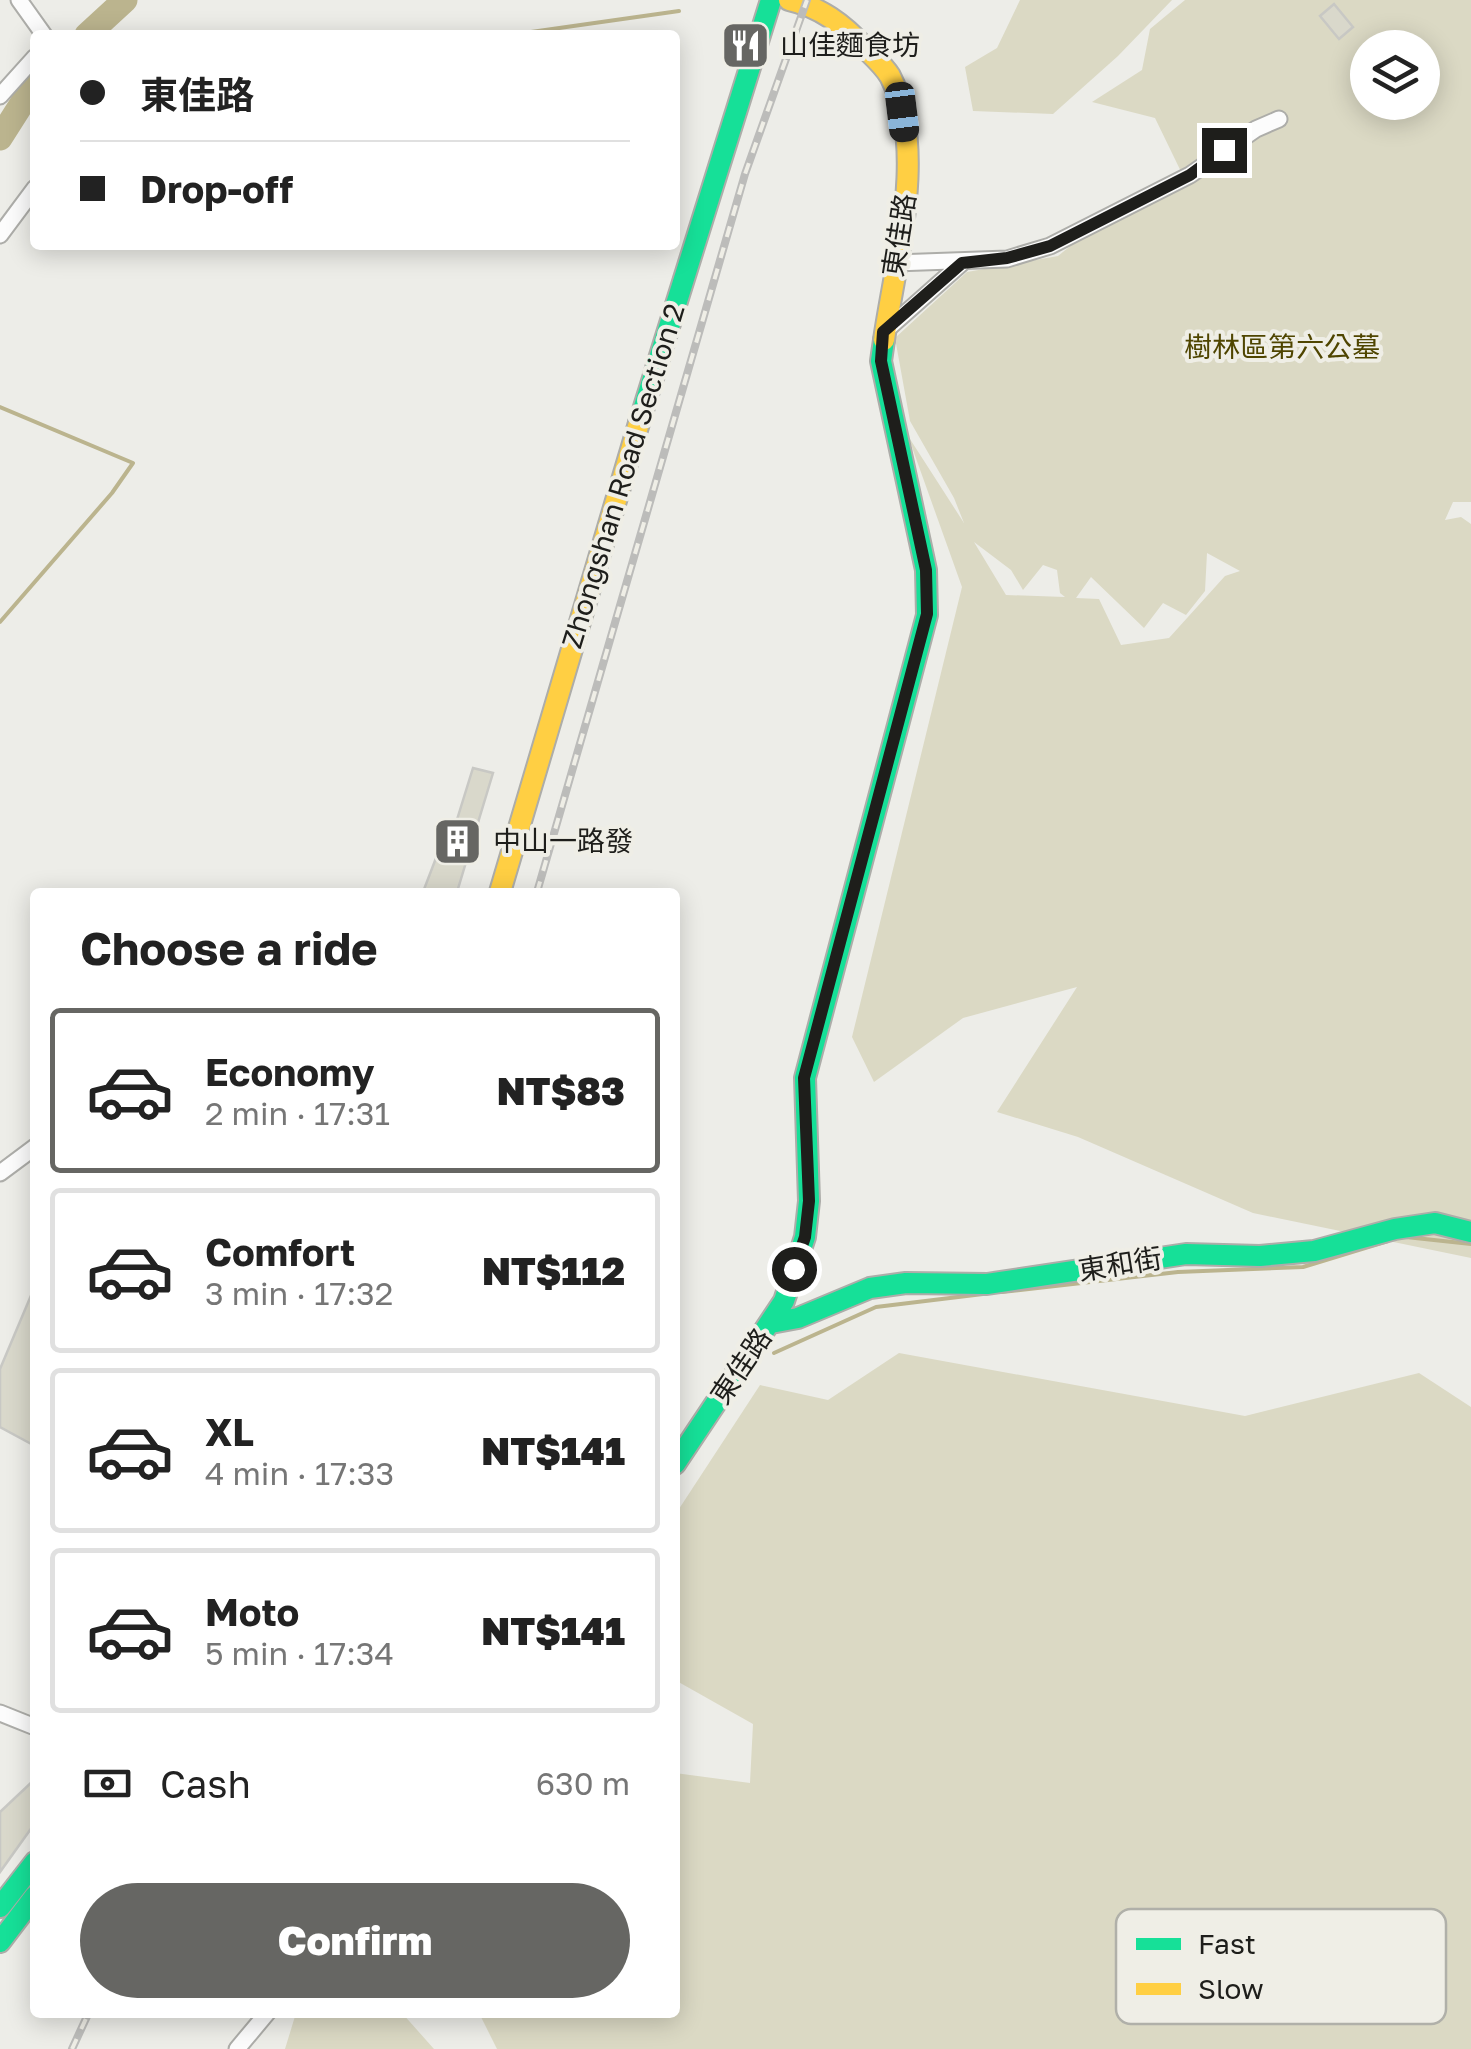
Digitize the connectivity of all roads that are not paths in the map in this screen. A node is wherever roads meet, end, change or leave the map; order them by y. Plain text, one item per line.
1 (19, 0) edge
2 (771, 0) edge
3 (789, 0) edge
4 (40, 30) edge
5 (30, 63) edge
6 (0, 96) edge
7 (1279, 119) dead end
8 (30, 195) edge
9 (0, 235) edge
10 (684, 241) edge
11 (896, 263) junction
12 (962, 263) junction
13 (883, 332) junction
14 (501, 888) edge
15 (30, 1150) edge
16 (0, 1173) edge
17 (1471, 1232) edge
18 (771, 1324) junction
19 (680, 1457) edge
20 (0, 1713) edge
21 (30, 1726) edge
22 (30, 1868) edge
23 (30, 1903) edge
24 (0, 1907) edge
25 (0, 1942) edge
26 (263, 2018) edge
27 (238, 2049) edge

1 - 4 street
2 - 10 street, Zhongshan Road Section 2
3 - 11 street, 東佳路
5 - 6 street
7 - 12 street
8 - 9 street
10 - 14 street, Zhongshan Road Section 2
11 - 12 street
11 - 13 street, 東佳路
12 - 13 street
13 - 18 street, 東佳路
15 - 16 street
17 - 18 street, 東和街
18 - 19 street, 東佳路
20 - 21 street
22 - 24 street
23 - 25 street
26 - 27 street

